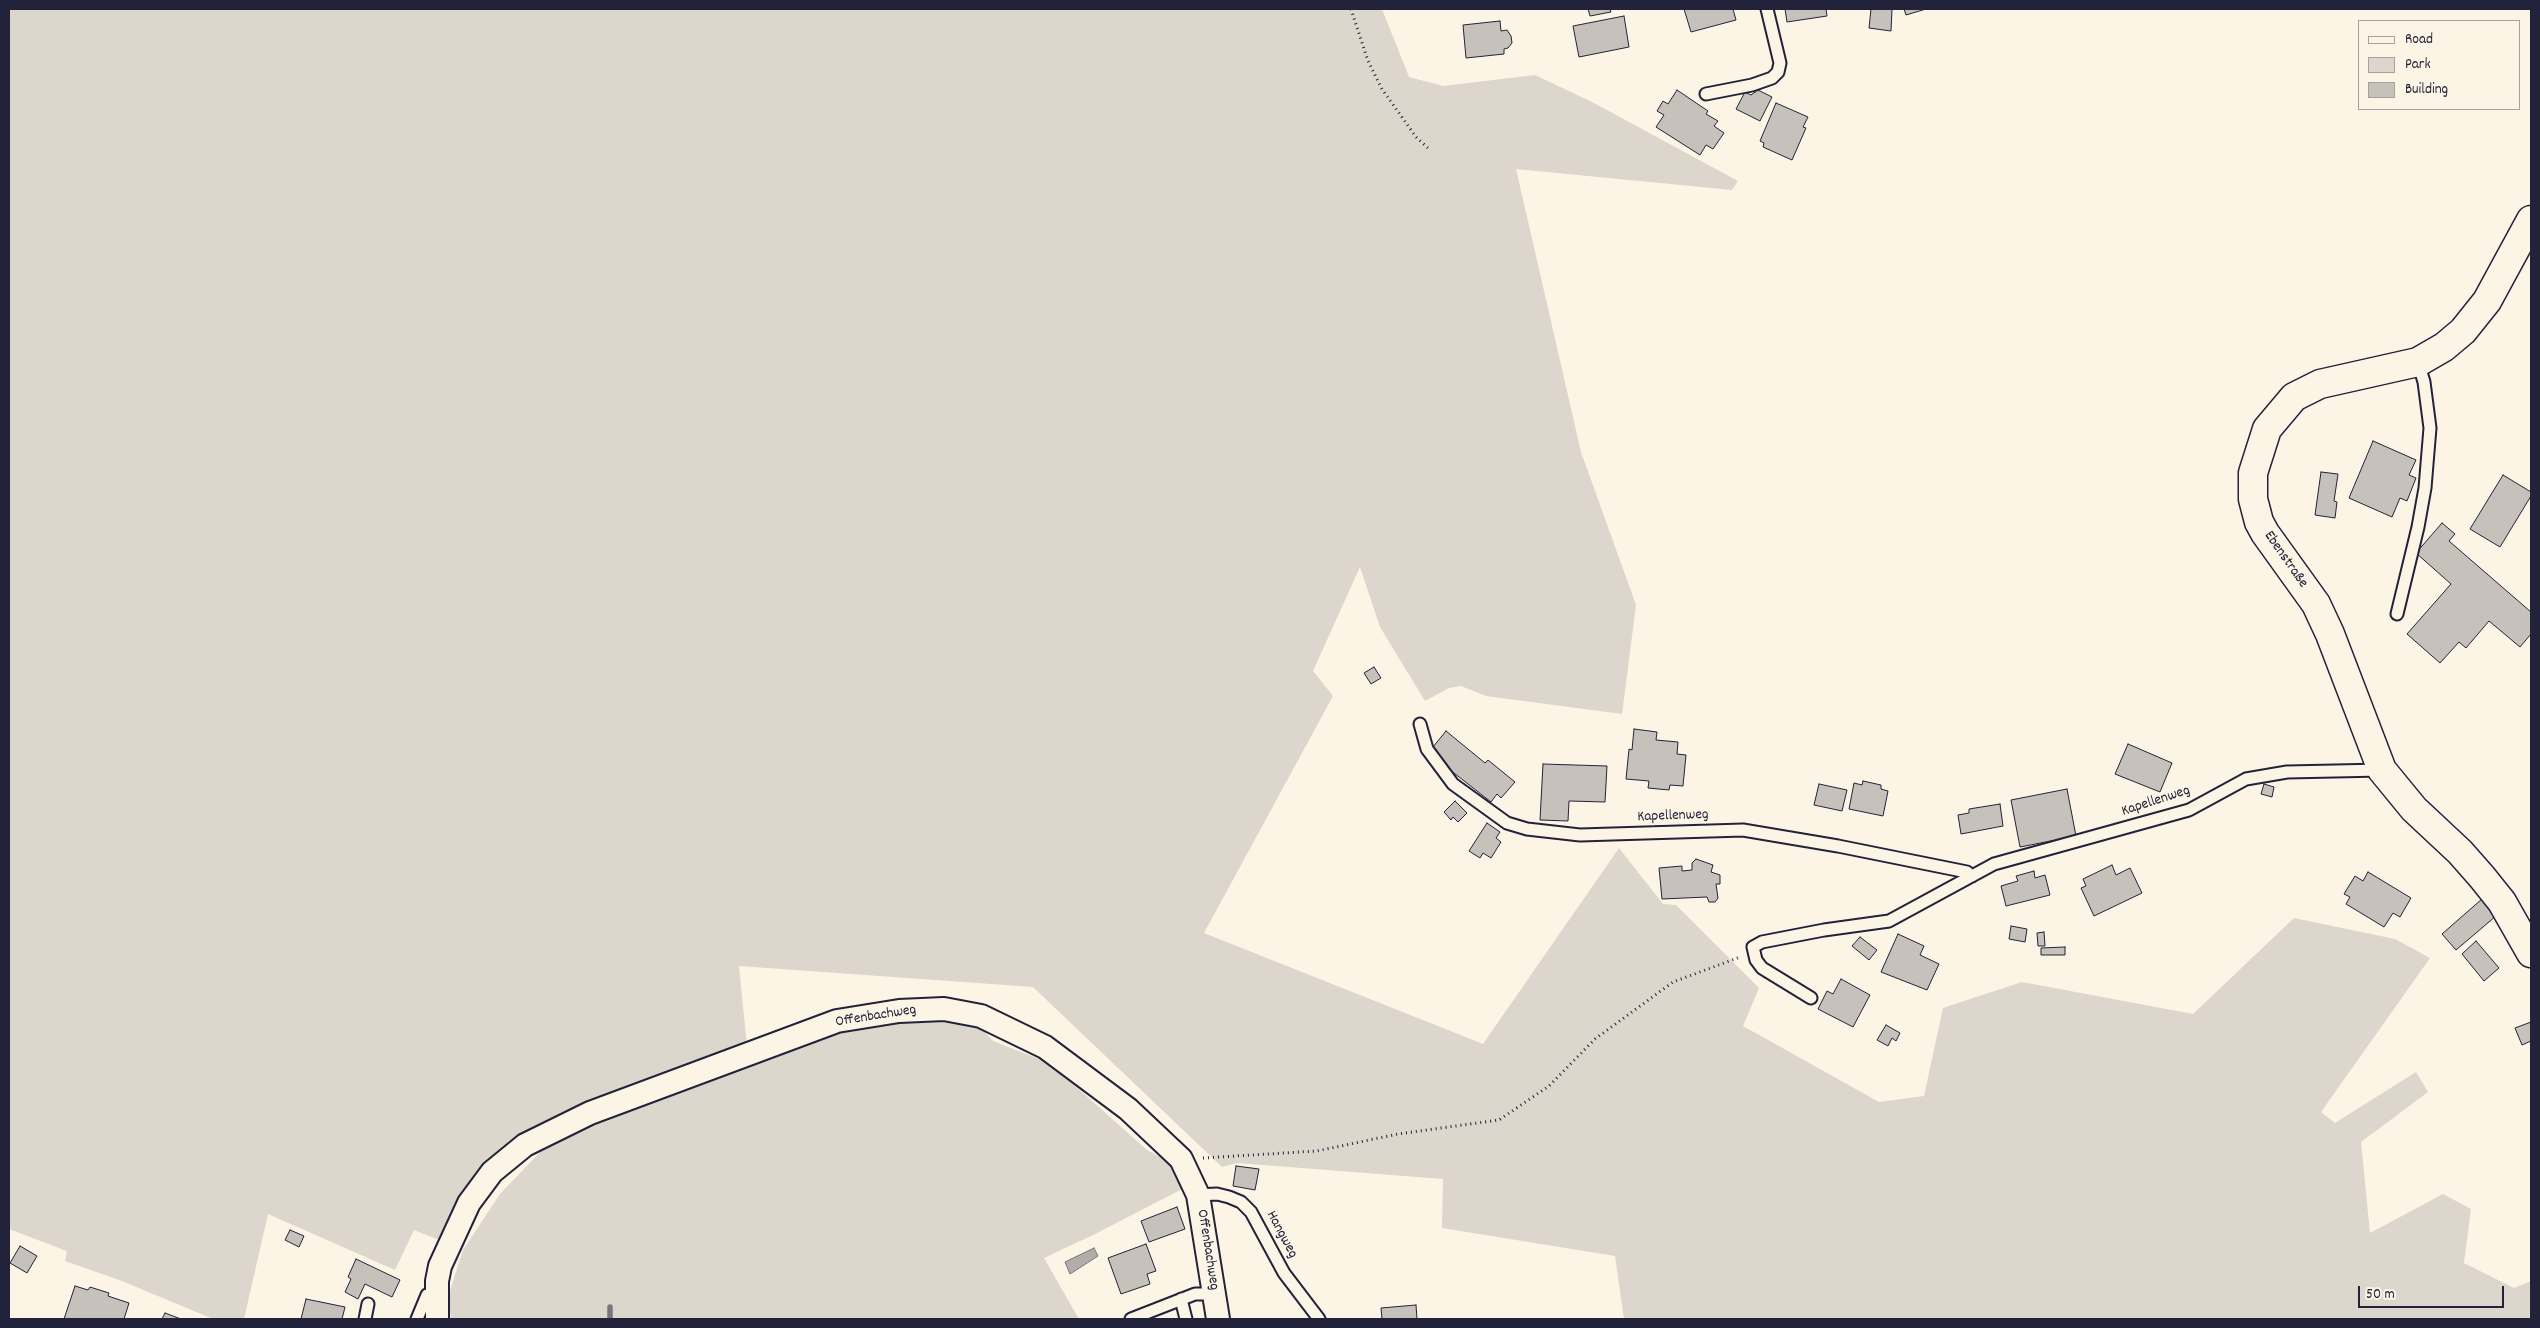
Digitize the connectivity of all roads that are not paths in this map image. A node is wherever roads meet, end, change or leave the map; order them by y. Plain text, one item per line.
1 (1767, 9) edge
2 (1706, 94) dead end
3 (2531, 220) edge
4 (2418, 362) junction
5 (2397, 614) dead end
6 (1420, 724) dead end
7 (2382, 770) junction
8 (1972, 876) junction
9 (2531, 953) edge
10 (1811, 998) dead end
11 (1198, 1195) junction
12 (437, 1294) junction
13 (1215, 1294) junction
14 (1181, 1299) junction
15 (368, 1304) dead end
16 (365, 1319) edge
17 (417, 1319) edge
18 (437, 1319) edge
19 (1131, 1319) edge
20 (1186, 1319) edge
21 (1218, 1319) edge
22 (1319, 1319) edge

1 - 2 lane
3 - 4 street, Ebenstraße
4 - 5 lane
4 - 7 street, Ebenstraße
6 - 8 lane, Kapellenweg
7 - 8 lane, Kapellenweg
7 - 9 street, Ebenstraße
8 - 10 lane, Kapellenweg
11 - 12 street, Offenbachweg
11 - 13 street, Offenbachweg
11 - 22 lane, Hangweg
12 - 17 lane
12 - 18 street, Offenbachweg
13 - 14 lane
13 - 21 street, Offenbachweg
14 - 19 lane
14 - 20 lane
15 - 16 lane

